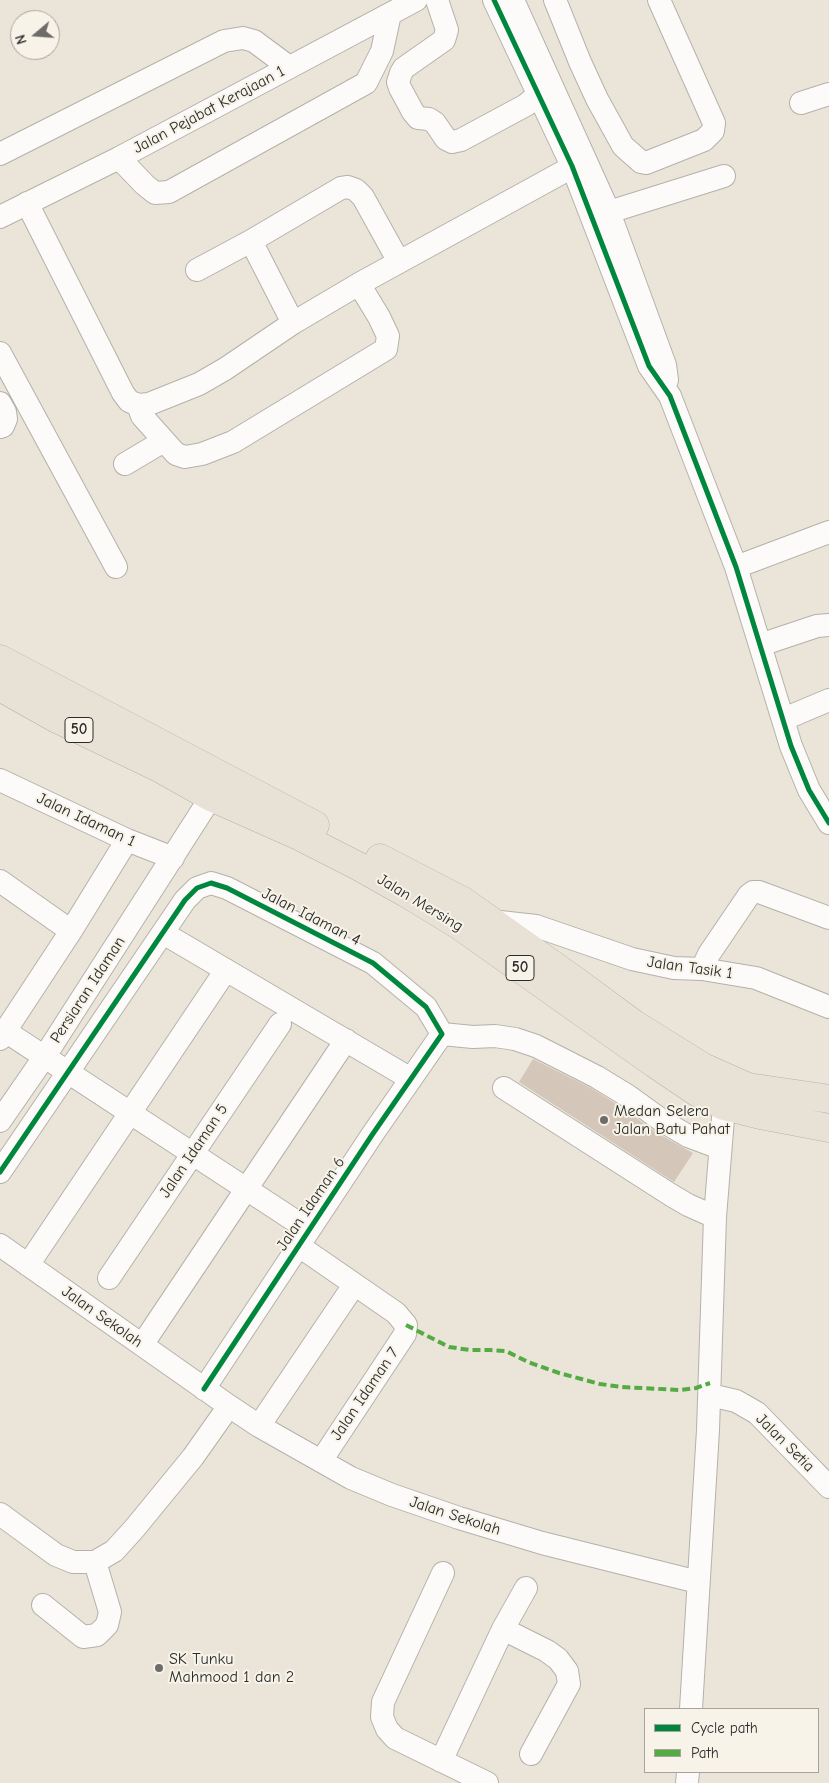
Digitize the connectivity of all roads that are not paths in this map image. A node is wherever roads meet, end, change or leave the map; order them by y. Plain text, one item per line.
1 (416, 0) edge
2 (437, 0) edge
3 (494, 0) edge
4 (513, 0) edge
5 (555, 0) edge
6 (659, 0) edge
7 (390, 14) junction
8 (580, 62) junction
9 (289, 67) junction
10 (537, 90) junction
11 (829, 94) edge
12 (597, 99) junction
13 (801, 103) dead end
14 (565, 114) junction
15 (0, 154) edge
16 (119, 158) junction
17 (579, 163) junction
18 (724, 176) dead end
19 (27, 203) junction
20 (609, 212) junction
21 (0, 217) edge
22 (251, 241) junction
23 (399, 262) junction
24 (197, 270) dead end
25 (359, 284) junction
26 (293, 323) junction
27 (0, 353) edge
28 (670, 396) junction
29 (0, 403) edge
30 (138, 405) junction
31 (0, 428) edge
32 (162, 439) junction
33 (126, 464) dead end
34 (829, 532) edge
35 (116, 567) dead end
36 (736, 567) junction
37 (829, 625) edge
38 (760, 646) junction
39 (0, 659) edge
40 (0, 687) edge
41 (829, 700) edge
42 (784, 719) junction
43 (161, 769) junction
44 (1, 781) edge
45 (211, 797) junction
46 (829, 823) edge
47 (128, 840) junction
48 (173, 858) junction
49 (2, 888) edge
50 (829, 918) edge
51 (491, 920) junction
52 (71, 931) junction
53 (163, 933) junction
54 (702, 969) junction
55 (226, 970) junction
56 (829, 1007) edge
57 (280, 1024) dead end
58 (442, 1034) junction
59 (3, 1035) edge
60 (346, 1040) junction
61 (44, 1056) junction
62 (68, 1072) junction
63 (411, 1079) junction
64 (504, 1088) dead end
65 (829, 1099) edge
66 (724, 1106) junction
67 (130, 1113) junction
68 (0, 1120) edge
69 (829, 1128) edge
70 (720, 1148) junction
71 (193, 1154) junction
72 (0, 1172) edge
73 (246, 1189) junction
74 (715, 1217) junction
75 (304, 1238) junction
76 (0, 1245) edge
77 (28, 1265) junction
78 (109, 1278) dead end
79 (354, 1285) junction
80 (142, 1345) junction
81 (204, 1388) junction
82 (710, 1395) junction
83 (229, 1406) junction
84 (259, 1426) junction
85 (321, 1461) junction
86 (829, 1487) edge
87 (0, 1514) edge
88 (95, 1562) junction
89 (443, 1573) dead end
90 (698, 1582) junction
91 (526, 1588) dead end
92 (43, 1605) dead end
93 (502, 1628) junction
94 (691, 1708) edge
95 (531, 1754) dead end
96 (441, 1761) junction
97 (487, 1783) edge

1 - 7 street, Jalan Pejabat Kerajaan 1
2 - 10 street
3 - 10 street
4 - 10 street
5 - 8 street
6 - 12 street
7 - 9 street, Jalan Pejabat Kerajaan 1
7 - 16 street
8 - 10 street
8 - 12 street
9 - 15 street
9 - 16 street, Jalan Pejabat Kerajaan 1
10 - 14 street
10 - 17 street
11 - 13 street
12 - 14 street
14 - 17 street
16 - 19 street, Jalan Pejabat Kerajaan 1
17 - 20 street
17 - 23 street
17 - 28 street
18 - 20 street
19 - 21 street, Jalan Pejabat Kerajaan 1
19 - 30 street
20 - 28 street
22 - 23 street
22 - 24 street
22 - 26 street
23 - 25 street
25 - 26 street
25 - 32 street
26 - 30 street
27 - 35 street
28 - 36 street
29 - 31 street
30 - 32 street
32 - 33 street
34 - 36 street
36 - 38 street
37 - 38 street
38 - 42 street
39 - 51 highway
40 - 43 highway, Jalan Mersing / 50
41 - 42 street
42 - 46 street
43 - 45 highway, Jalan Mersing / 50
43 - 48 street, Persiaran Idaman
44 - 47 street, Jalan Idaman 1
45 - 48 street, Persiaran Idaman
45 - 66 highway, Jalan Mersing / 50
47 - 48 street, Jalan Idaman 1
47 - 52 street
48 - 61 street, Persiaran Idaman
49 - 52 street
50 - 54 street
51 - 54 street, Jalan Tasik 1
51 - 65 highway
52 - 59 street
53 - 55 street
53 - 58 street, Jalan Idaman 4
53 - 62 street, Jalan Idaman 4
54 - 56 street, Jalan Tasik 1
55 - 60 street
55 - 67 street
57 - 71 street, Jalan Idaman 5
58 - 63 street, Jalan Idaman 6
58 - 70 street
59 - 61 street
60 - 63 street
60 - 73 street
61 - 62 street
61 - 68 street, Persiaran Idaman
62 - 67 street
62 - 72 street, Jalan Idaman 4
63 - 75 street, Jalan Idaman 6
64 - 74 street
66 - 69 highway, Jalan Mersing / 50
66 - 70 street
67 - 71 street
67 - 77 street
70 - 74 street
71 - 73 street
71 - 78 street, Jalan Idaman 5
73 - 75 street
73 - 80 street
74 - 82 street
75 - 79 street
75 - 81 street, Jalan Idaman 6
76 - 77 street, Jalan Sekolah
77 - 80 street, Jalan Sekolah
79 - 84 street
79 - 85 street, Jalan Idaman 7
80 - 81 street, Jalan Sekolah
81 - 83 street, Jalan Sekolah
82 - 86 street, Jalan Setia
82 - 90 street
83 - 84 street, Jalan Sekolah
83 - 88 street
84 - 85 street, Jalan Sekolah
85 - 90 street, Jalan Sekolah
87 - 88 street
88 - 92 street
89 - 96 street
90 - 94 street
91 - 93 street
93 - 95 street
93 - 96 street
96 - 97 street

